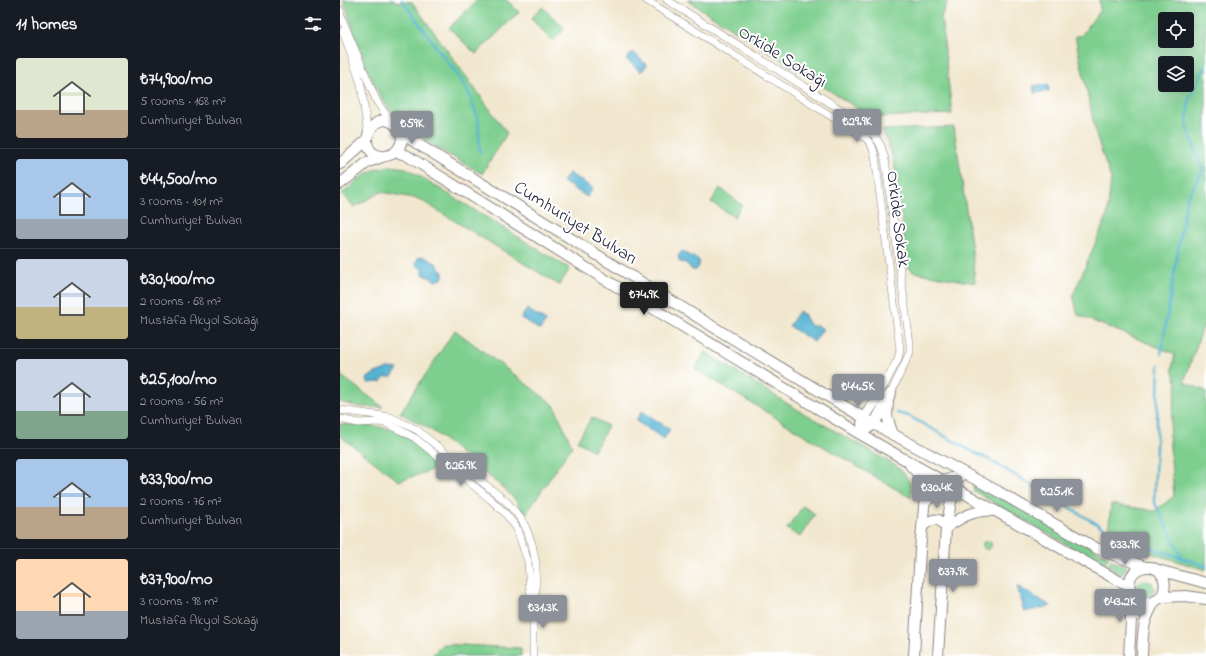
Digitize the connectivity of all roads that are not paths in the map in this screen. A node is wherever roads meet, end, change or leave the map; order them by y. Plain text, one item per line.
1 (646, 0) edge
2 (667, 0) edge
3 (340, 10) edge
4 (340, 23) edge
5 (712, 29) junction
6 (707, 38) junction
7 (391, 122) junction
8 (401, 131) junction
9 (367, 137) junction
10 (395, 152) junction
11 (382, 157) junction
12 (340, 164) edge
13 (340, 184) edge
14 (880, 393) junction
15 (891, 393) junction
16 (845, 407) junction
17 (340, 410) edge
18 (864, 418) junction
19 (340, 419) edge
20 (874, 424) junction
21 (860, 434) junction
22 (893, 435) junction
23 (902, 456) junction
24 (456, 461) junction
25 (451, 468) junction
26 (962, 472) junction
27 (950, 484) junction
28 (924, 504) junction
29 (998, 511) junction
30 (922, 527) junction
31 (946, 528) junction
32 (1145, 567) junction
33 (1158, 570) junction
34 (1206, 583) edge
35 (1130, 587) junction
36 (1158, 599) junction
37 (1206, 600) edge
38 (534, 603) junction
39 (533, 656) edge
40 (914, 656) edge
41 (938, 656) edge
42 (1129, 656) edge
43 (1142, 656) edge

1 - 6 street, Orkide Sokak
2 - 5 street, Orkide Sokağı
3 - 7 street
4 - 9 street
5 - 6 street, Orkide Sokağı
5 - 15 street, Orkide Sokağı
6 - 14 street, Orkide Sokak
7 - 8 street, Cumhuriyet Bulvarı
7 - 9 street
8 - 10 street
8 - 16 street, Cumhuriyet Bulvarı
9 - 11 street
9 - 12 street
10 - 11 street
10 - 21 street, Cumhuriyet Bulvarı
11 - 13 street
14 - 16 street
14 - 18 street
15 - 20 street
15 - 22 street
16 - 18 street, Cumhuriyet Bulvarı
17 - 24 street
18 - 20 street, Cumhuriyet Bulvarı
18 - 21 street
19 - 25 street
20 - 21 street
20 - 22 street, Cumhuriyet Bulvarı
21 - 23 street, Cumhuriyet Bulvarı
22 - 26 street, Cumhuriyet Bulvarı
23 - 27 street, Cumhuriyet Bulvarı
23 - 28 street
24 - 25 street
24 - 38 street
25 - 38 street
26 - 27 street
26 - 32 street, Cumhuriyet Bulvarı
27 - 28 street
27 - 29 street, Cumhuriyet Bulvarı
27 - 31 street
28 - 30 street
29 - 31 street
29 - 35 street, Cumhuriyet Bulvarı
30 - 31 street
30 - 40 street
31 - 41 street
32 - 33 street, Cumhuriyet Bulvarı
32 - 35 street
33 - 34 street, Cumhuriyet Bulvarı
33 - 36 street
35 - 36 street, Cumhuriyet Bulvarı
35 - 42 street
36 - 37 street, Cumhuriyet Bulvarı
36 - 43 street
38 - 39 street

